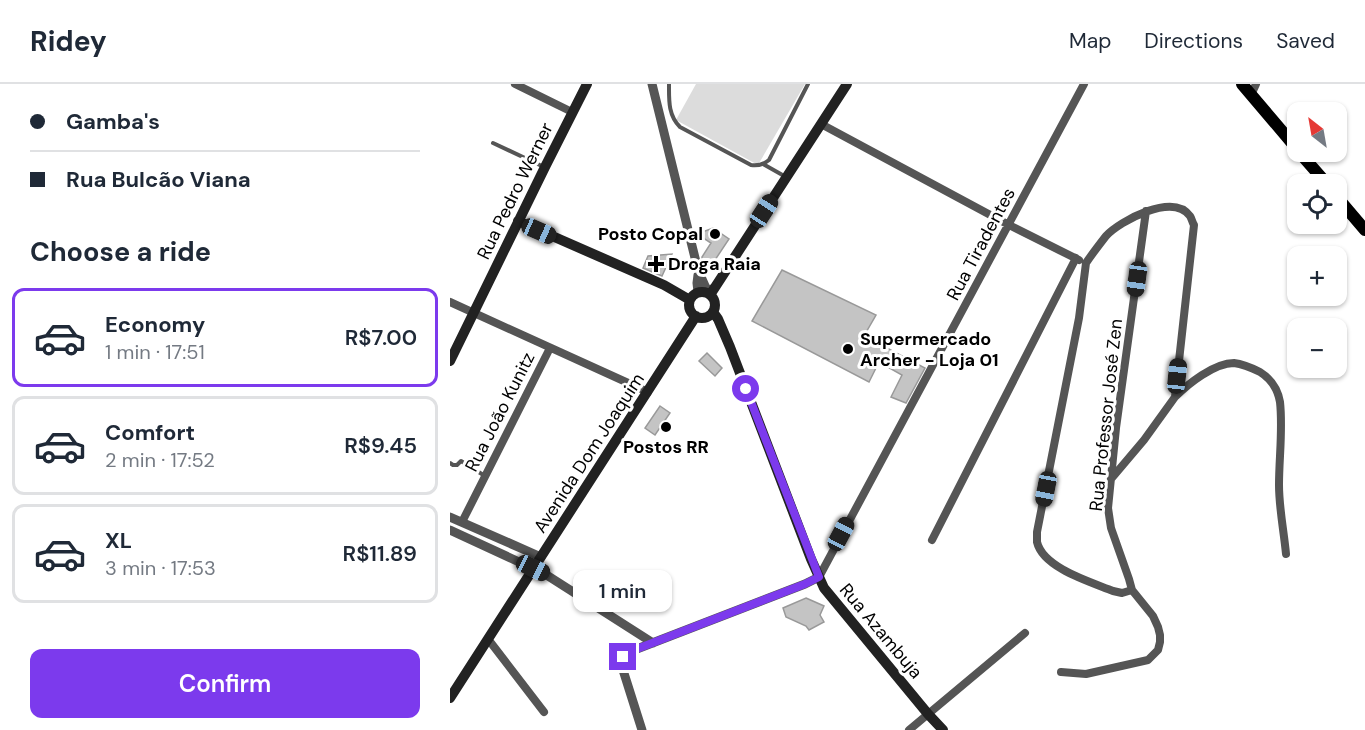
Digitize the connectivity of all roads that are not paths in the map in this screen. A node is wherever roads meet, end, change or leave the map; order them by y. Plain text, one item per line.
1 (515, 84) edge
2 (587, 84) edge
3 (652, 84) edge
4 (669, 84) edge
5 (808, 84) edge
6 (847, 84) edge
7 (1084, 84) edge
8 (1242, 84) edge
9 (1254, 90) edge
10 (572, 112) junction
11 (821, 124) junction
12 (1287, 136) edge
13 (494, 143) dead end
14 (1308, 162) edge
15 (763, 164) junction
16 (544, 167) junction
17 (1318, 174) edge
18 (786, 177) junction
19 (1347, 209) edge
20 (1146, 211) junction
21 (518, 221) junction
22 (1009, 225) junction
23 (1364, 228) edge
24 (1076, 258) junction
25 (1086, 263) junction
26 (698, 270) junction
27 (712, 292) junction
28 (694, 296) junction
29 (450, 303) edge
30 (713, 312) junction
31 (474, 313) junction
32 (696, 316) junction
33 (550, 348) junction
34 (450, 361) edge
35 (648, 392) junction
36 (1175, 397) junction
37 (450, 464) edge
38 (485, 476) junction
39 (1111, 479) junction
40 (450, 517) edge
41 (462, 522) junction
42 (453, 532) edge
43 (932, 540) dead end
44 (1287, 554) dead end
45 (541, 557) junction
46 (533, 568) junction
47 (819, 577) junction
48 (1132, 590) junction
49 (1025, 633) dead end
50 (488, 639) junction
51 (653, 643) junction
52 (1060, 672) dead end
53 (450, 697) edge
54 (544, 712) dead end
55 (928, 714) junction
56 (642, 730) edge
57 (909, 730) edge
58 (943, 730) edge

1 - 10 street
2 - 10 main road, Rua Pedro Werner
3 - 26 street
4 - 15 lane
5 - 15 lane
6 - 11 main road
7 - 22 street, Rua Tiradentes
8 - 9 main road
9 - 12 main road
10 - 16 main road, Rua Pedro Werner
11 - 18 main road
11 - 22 street
13 - 16 lane
14 - 17 main road
15 - 18 lane
16 - 21 main road, Rua Pedro Werner
18 - 27 main road
19 - 23 main road
20 - 25 street
20 - 36 street
20 - 39 street, Rua Professor José Zen
21 - 28 main road
21 - 31 main road, Rua Pedro Werner
22 - 24 street
22 - 47 street, Rua Tiradentes
24 - 25 street
24 - 43 street
25 - 48 street
26 - 27 street
26 - 28 street
27 - 28 main road
27 - 30 main road
28 - 32 main road
29 - 31 street
30 - 32 main road
30 - 47 main road, Rua Azambuja
31 - 33 street
31 - 34 main road, Rua Pedro Werner
32 - 35 main road, Avenida Dom Joaquim
33 - 35 street
33 - 38 street, Rua João Kunitz
35 - 45 main road, Avenida Dom Joaquim
36 - 39 street
36 - 44 street
37 - 38 lane
38 - 41 street, Rua João Kunitz
39 - 48 street, Rua Professor José Zen
40 - 41 street
41 - 42 street
41 - 45 street
42 - 46 street
45 - 46 main road, Avenida Dom Joaquim
46 - 50 main road, Avenida Dom Joaquim
46 - 51 street
47 - 51 street
47 - 55 main road, Rua Azambuja
48 - 52 street, Rua Professor José Zen
49 - 55 street
50 - 53 main road, Avenida Dom Joaquim
50 - 54 street
51 - 56 street
55 - 57 street
55 - 58 main road, Rua Azambuja

